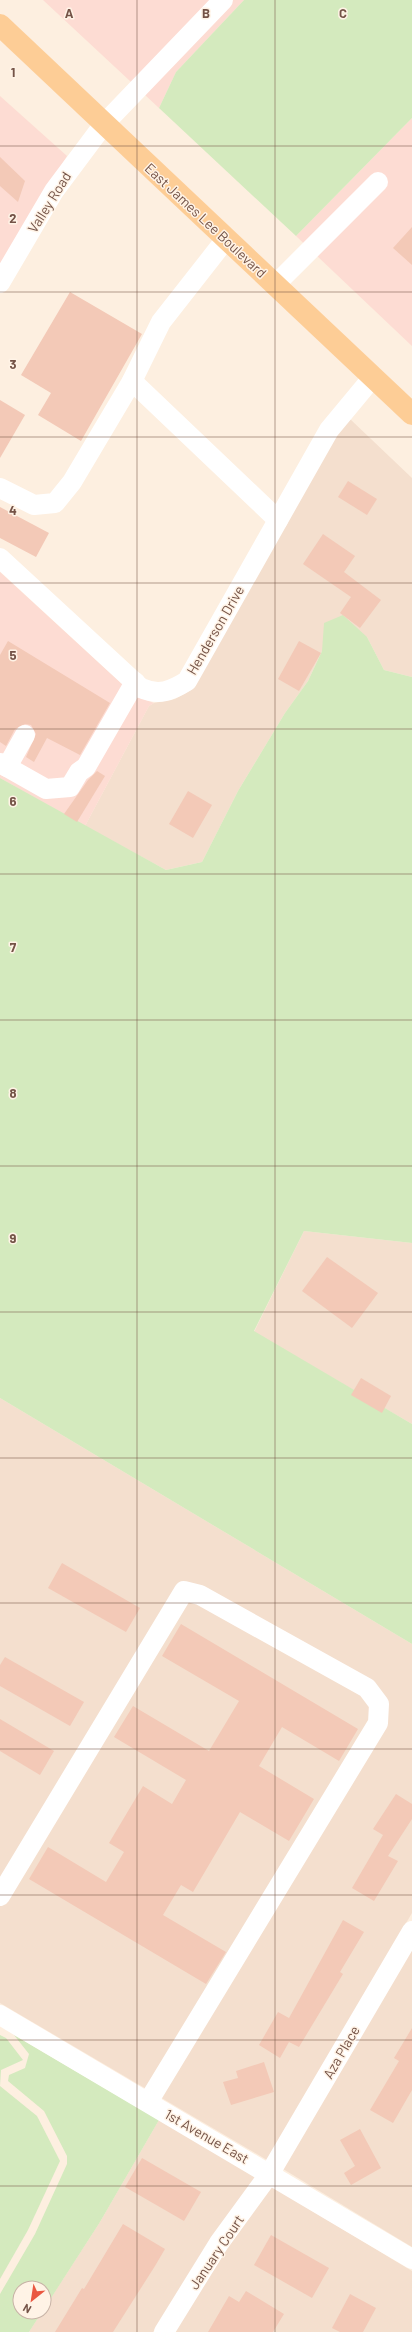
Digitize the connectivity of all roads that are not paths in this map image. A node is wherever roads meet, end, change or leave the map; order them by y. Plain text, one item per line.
1 (223, 0) edge
2 (0, 25) edge
3 (104, 124) junction
4 (378, 182) dead end
5 (226, 239) junction
6 (0, 283) edge
7 (275, 285) junction
8 (373, 377) junction
9 (132, 381) junction
10 (412, 414) edge
11 (0, 488) edge
12 (278, 520) junction
13 (0, 558) edge
14 (135, 682) junction
15 (25, 735) dead end
16 (3, 764) edge
17 (0, 1896) edge
18 (412, 1931) edge
19 (0, 2015) edge
20 (148, 2102) junction
21 (270, 2173) junction
22 (412, 2259) edge
23 (164, 2332) edge

1 - 3 street, Valley Road
2 - 3 main road, East James Lee Boulevard
3 - 5 main road, East James Lee Boulevard
3 - 6 street, Valley Road
4 - 7 street
5 - 7 main road, East James Lee Boulevard
5 - 9 street
7 - 8 main road, East James Lee Boulevard
8 - 10 main road, East James Lee Boulevard
8 - 12 street, Henderson Drive
9 - 11 street
9 - 12 street
12 - 14 street, Henderson Drive
13 - 14 street, Henderson Drive
14 - 16 street
15 - 16 street
17 - 20 street
18 - 21 street, Aza Place
19 - 20 street, 1st Avenue East
20 - 21 street, 1st Avenue East
21 - 22 street, 1st Avenue East
21 - 23 street, January Court

